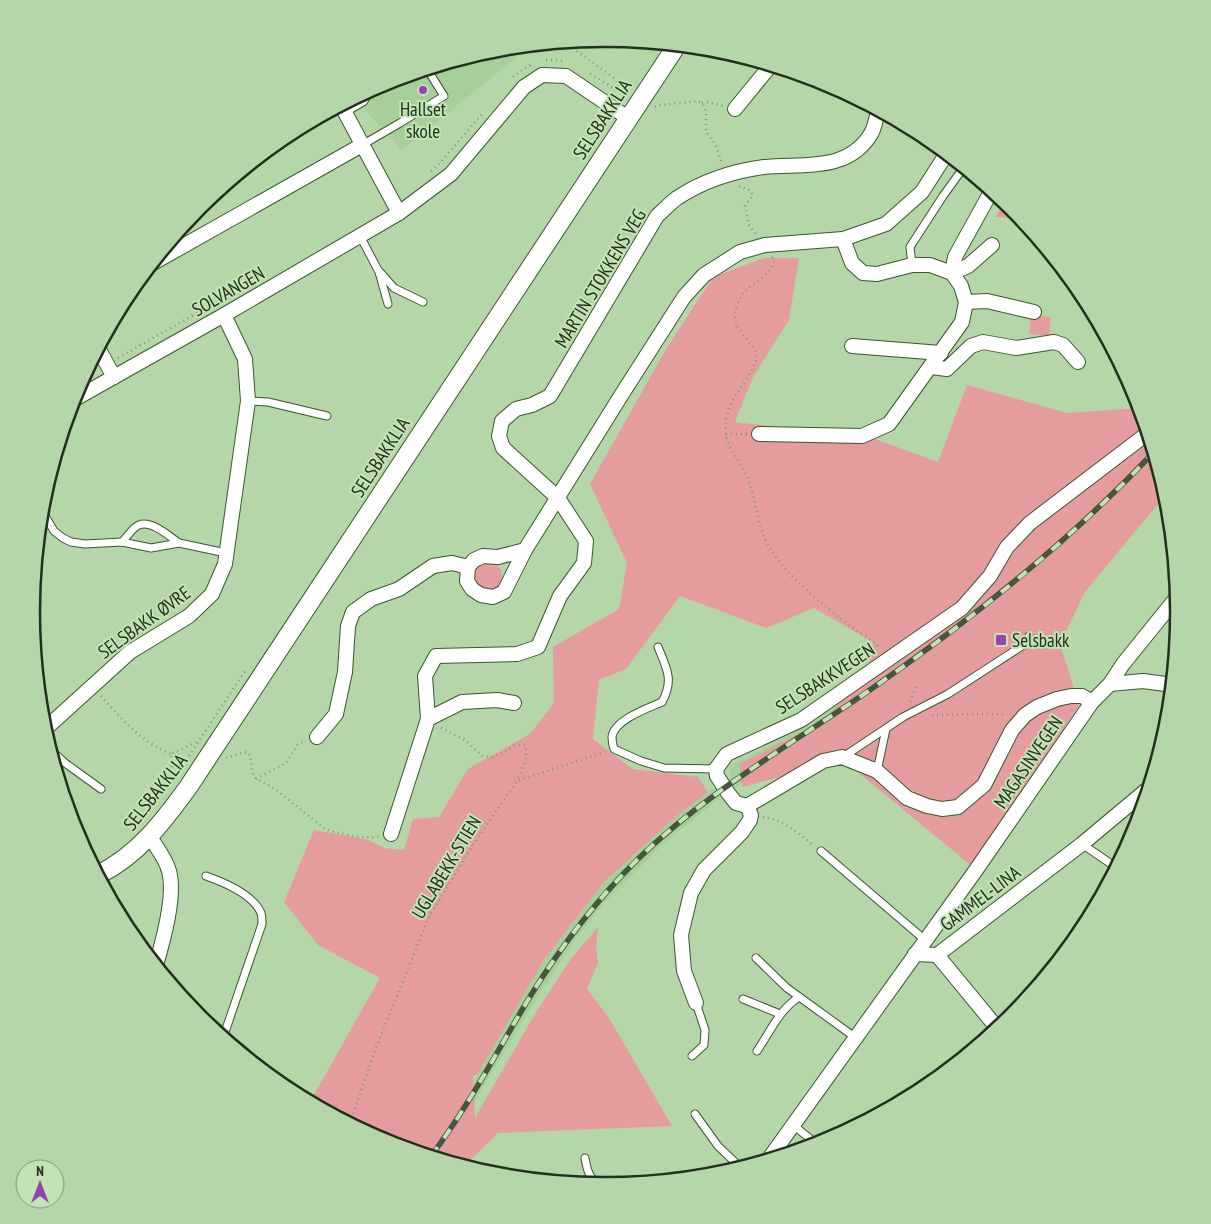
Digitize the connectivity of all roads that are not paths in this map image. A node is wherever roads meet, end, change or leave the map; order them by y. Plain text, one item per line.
1 (673, 51) edge
2 (766, 71) edge
3 (431, 75) edge
4 (735, 109) road end
5 (344, 111) edge
6 (876, 116) edge
7 (628, 118) junction
8 (362, 144) junction
9 (944, 158) edge
10 (960, 172) edge
11 (988, 197) edge
12 (399, 213) junction
13 (360, 236) junction
14 (843, 239) junction
15 (992, 245) dead end
16 (168, 255) edge
17 (912, 265) junction
18 (380, 272) junction
19 (952, 272) junction
20 (423, 302) dead end
21 (966, 302) junction
22 (388, 304) dead end
23 (1034, 312) dead end
24 (224, 315) junction
25 (852, 346) dead end
26 (941, 353) junction
27 (102, 355) edge
28 (1078, 362) dead end
29 (931, 367) junction
30 (114, 376) junction
31 (84, 394) edge
32 (248, 401) junction
33 (327, 416) dead end
34 (759, 434) road end
35 (1143, 437) edge
36 (558, 498) junction
37 (48, 520) edge
38 (122, 542) junction
39 (180, 543) junction
40 (525, 550) junction
41 (226, 553) junction
42 (468, 567) junction
43 (1171, 605) edge
44 (1029, 636) dead end
45 (658, 647) dead end
46 (1110, 684) junction
47 (1166, 684) edge
48 (1092, 702) junction
49 (514, 704) dead end
50 (428, 719) junction
51 (51, 723) edge
52 (886, 729) junction
53 (317, 737) road end
54 (59, 757) edge
55 (842, 757) junction
56 (716, 769) junction
57 (877, 771) junction
58 (101, 789) dead end
59 (1139, 798) edge
60 (749, 810) junction
61 (391, 834) road end
62 (150, 837) junction
63 (1082, 844) junction
64 (820, 851) road end
65 (1112, 864) edge
66 (103, 872) edge
67 (206, 876) dead end
68 (925, 940) junction
69 (915, 954) junction
70 (937, 955) junction
71 (158, 957) edge
72 (756, 958) dead end
73 (799, 997) junction
74 (743, 999) dead end
75 (696, 1003) joint
76 (780, 1014) junction
77 (993, 1023) edge
78 (226, 1030) edge
79 (856, 1038) junction
80 (757, 1051) dead end
81 (692, 1056) dead end
82 (695, 1114) dead end
83 (792, 1125) junction
84 (810, 1139) edge
85 (774, 1151) edge
86 (586, 1158) dead end
87 (735, 1162) edge
88 (591, 1177) edge

1 - 7 street, SELSBAKKLIA
2 - 4 street
3 - 8 lane
5 - 8 street
6 - 36 street, MARTIN STOKKENS VEG
7 - 12 street, SOLVANGEN
7 - 62 street, SELSBAKKLIA
8 - 12 street
8 - 16 street
9 - 14 street
10 - 17 lane
11 - 19 street
12 - 13 street, SOLVANGEN
13 - 18 lane
13 - 24 street, SOLVANGEN
14 - 17 street
14 - 36 street
15 - 19 street
17 - 19 street
18 - 20 lane
18 - 22 lane
19 - 21 street
21 - 23 street
21 - 26 street
24 - 30 street, SOLVANGEN
24 - 32 street, SELSBAKK ØVRE
25 - 26 street
26 - 29 street
27 - 30 street
28 - 29 street
29 - 34 street
30 - 31 street, SOLVANGEN
32 - 33 lane
32 - 41 street, SELSBAKK ØVRE
35 - 56 street, SELSBAKKVEGEN
36 - 40 street
36 - 50 street, MARTIN STOKKENS VEG
37 - 38 lane
38 - 39 lane
38 - 39 lane
39 - 41 lane
40 - 42 street
40 - 42 street
41 - 51 street, SELSBAKK ØVRE
42 - 53 street
43 - 46 street, MAGASINVEGEN
44 - 52 lane
45 - 56 lane
46 - 47 street
46 - 48 street, MAGASINVEGEN
48 - 57 street
48 - 68 street, MAGASINVEGEN
49 - 50 street
50 - 61 street, MARTIN STOKKENS VEG
52 - 55 lane
52 - 57 lane
54 - 58 lane
55 - 57 street
55 - 60 street
56 - 60 street
59 - 63 street, GAMMEL-LINA
60 - 75 street
62 - 66 street, SELSBAKKLIA
62 - 71 street
63 - 65 lane
63 - 70 street, GAMMEL-LINA
64 - 68 lane, GAMMEL-LINA
67 - 78 lane
68 - 69 street, MAGASINVEGEN
69 - 70 street, GAMMEL-LINA
69 - 79 street
70 - 77 street
72 - 73 lane
73 - 76 lane
73 - 79 lane
74 - 76 lane
75 - 81 lane
76 - 80 lane
79 - 83 street
82 - 87 lane
83 - 84 lane
83 - 85 street
86 - 88 lane

